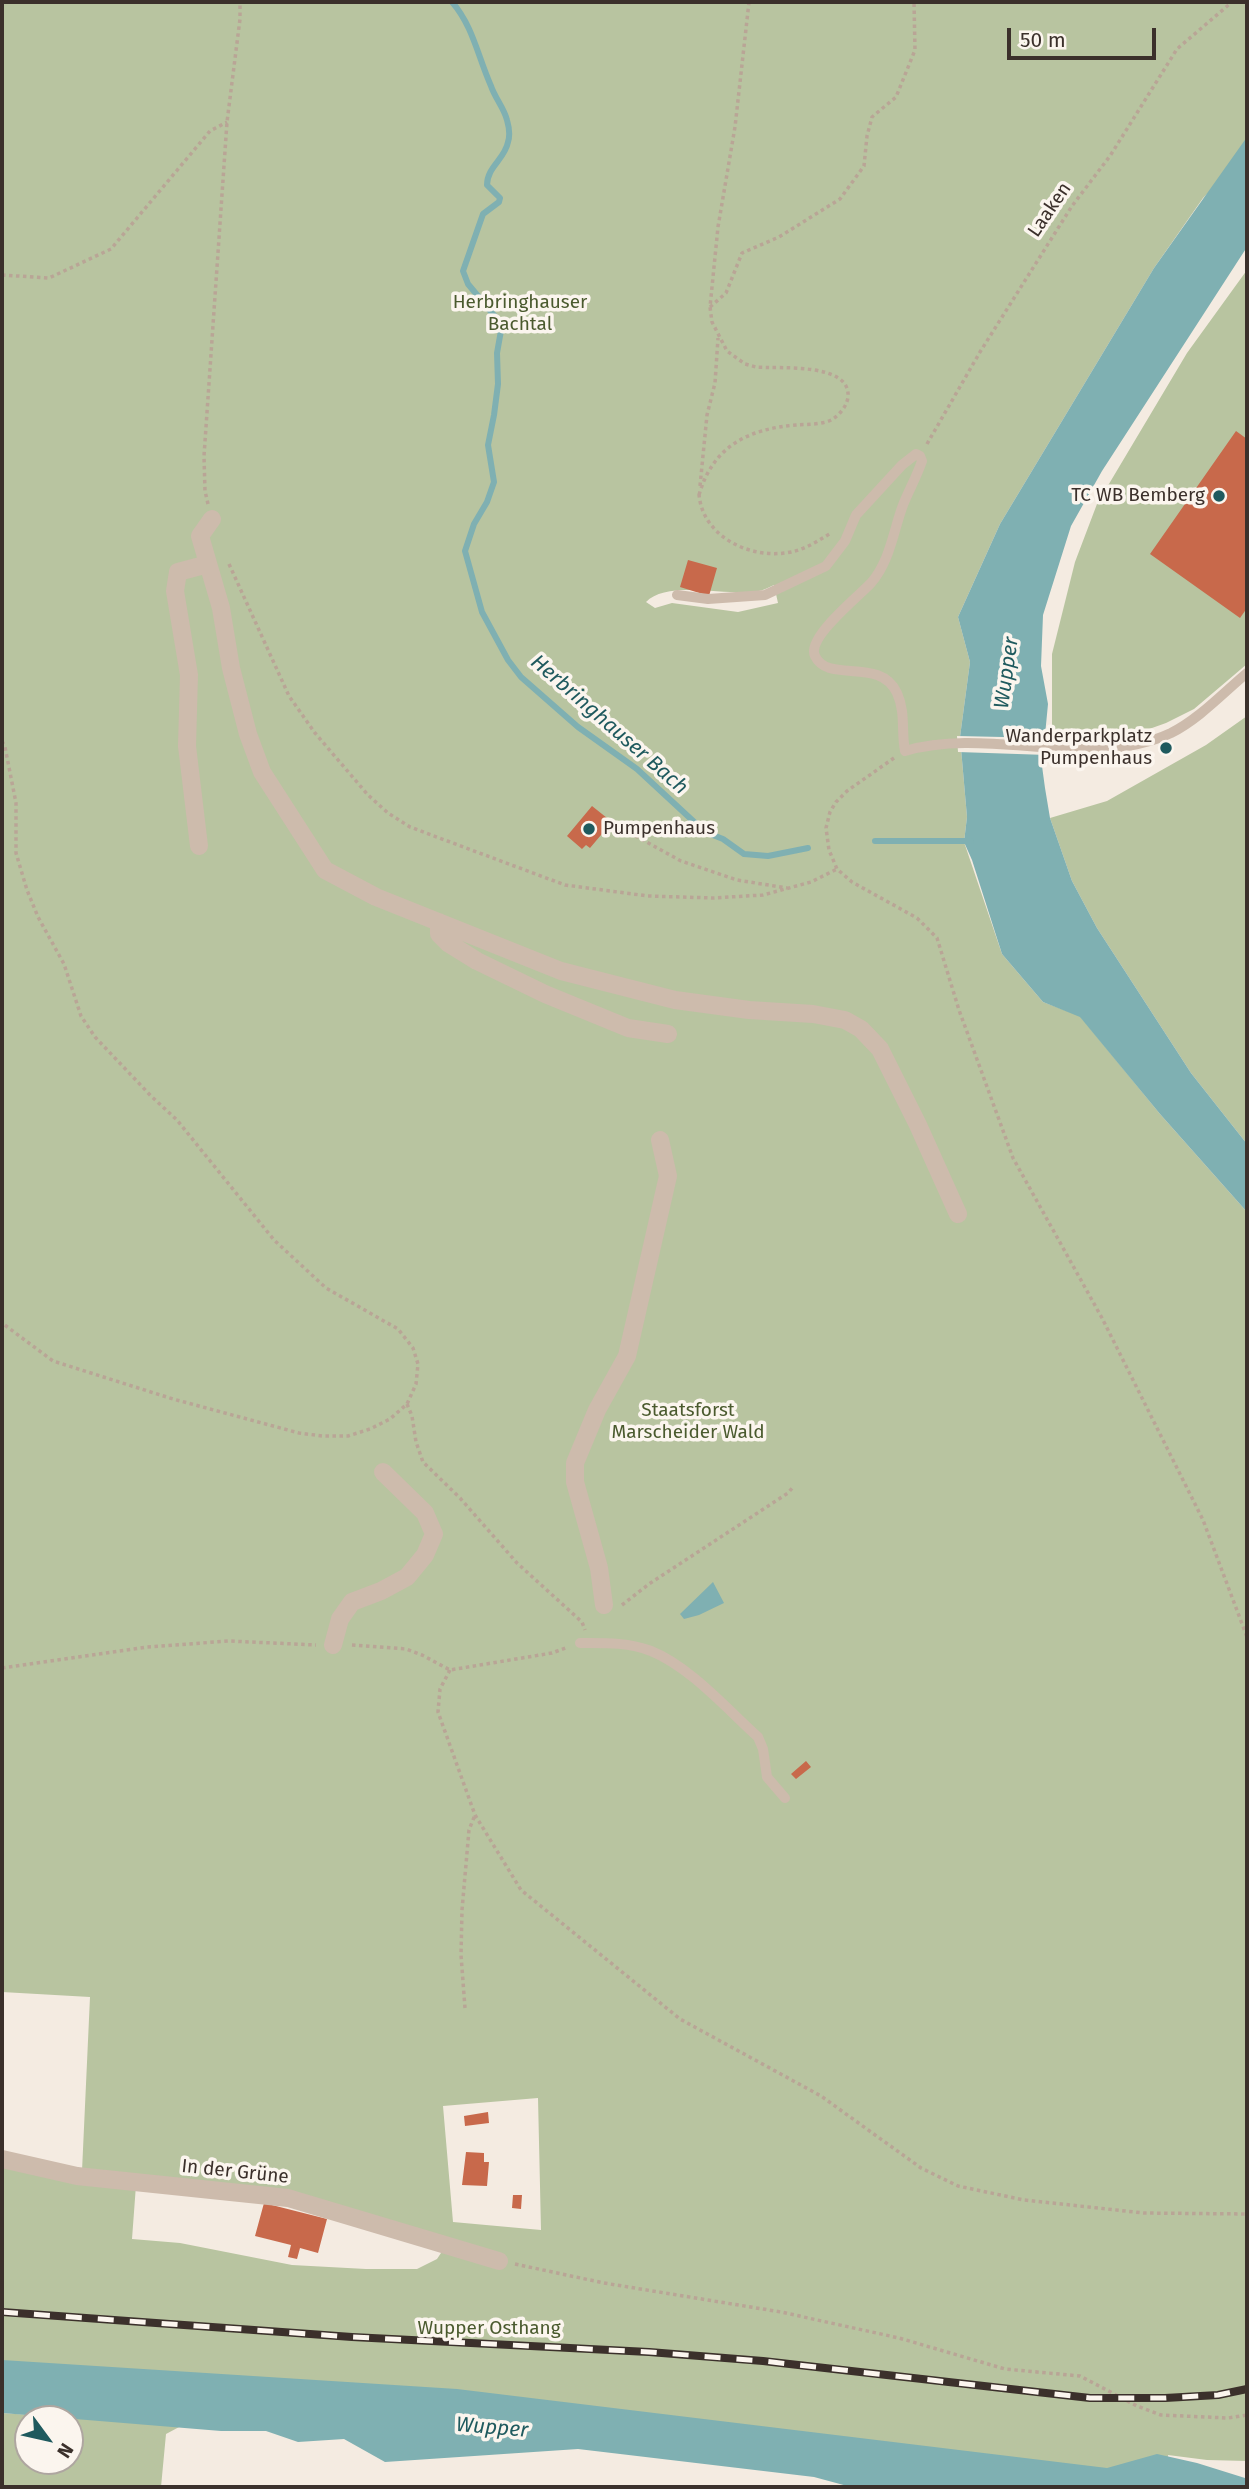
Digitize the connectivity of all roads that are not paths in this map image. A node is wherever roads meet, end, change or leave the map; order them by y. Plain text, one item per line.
1 (212, 519) road end
2 (208, 564) junction
3 (677, 595) dead end
4 (1247, 673) edge
5 (199, 846) dead end
6 (439, 922) junction
7 (668, 1034) dead end
8 (660, 1140) dead end
9 (958, 1214) dead end
10 (383, 1472) dead end
11 (612, 1606) road end
12 (580, 1643) road end
13 (332, 1645) road end
14 (785, 1798) dead end
15 (2, 2159) edge
16 (499, 2261) road end

1 - 2 street
2 - 5 street
2 - 6 street
3 - 4 lane
6 - 7 street
6 - 9 street
8 - 11 street
10 - 13 street
12 - 14 lane
15 - 16 street, In der Grüne

